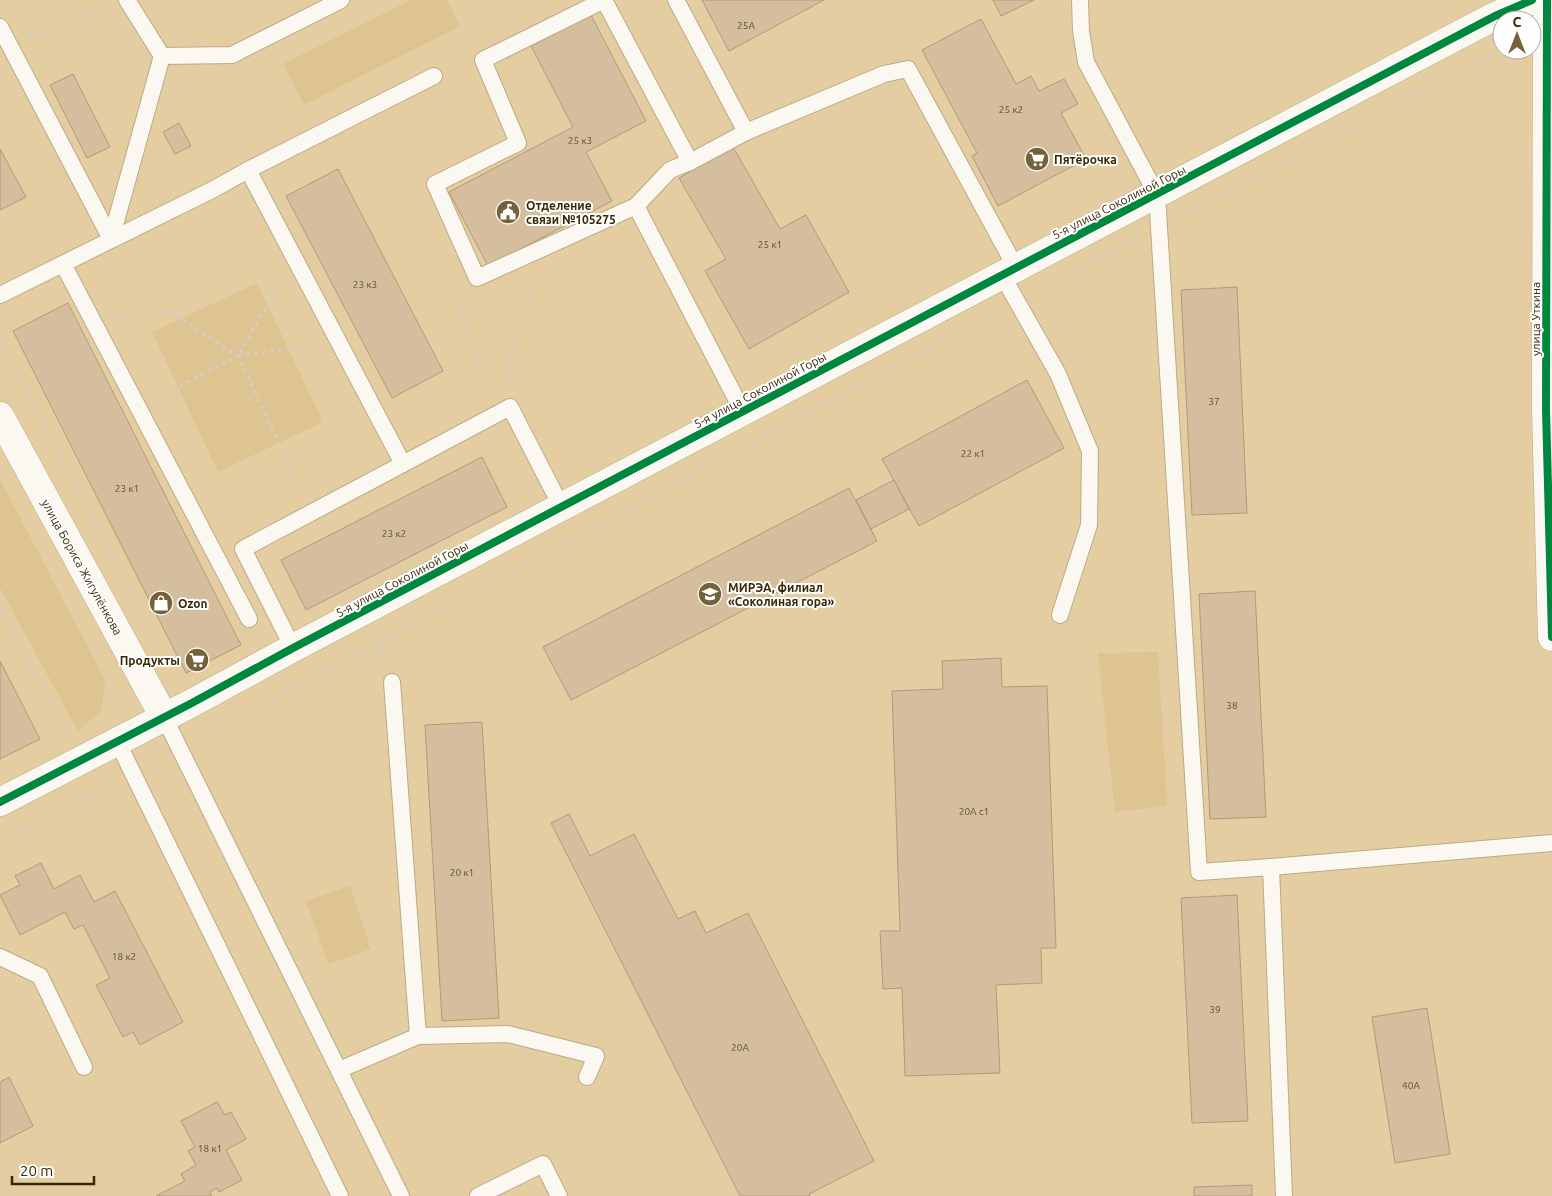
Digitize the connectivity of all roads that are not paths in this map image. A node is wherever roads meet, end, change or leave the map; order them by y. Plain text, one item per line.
1 (341, 0) edge
2 (604, 0) edge
3 (676, 0) edge
4 (1080, 0) edge
5 (1532, 0) edge
6 (1547, 0) edge
7 (121, 2) edge
8 (0, 27) edge
9 (162, 56) junction
10 (434, 76) dead end
11 (746, 132) junction
12 (690, 162) junction
13 (248, 170) junction
14 (1157, 195) junction
15 (636, 206) junction
16 (111, 239) junction
17 (63, 264) junction
18 (1009, 272) junction
19 (0, 295) edge
20 (743, 412) junction
21 (0, 416) edge
22 (403, 464) junction
23 (562, 508) junction
24 (1060, 615) dead end
25 (249, 619) dead end
26 (1552, 638) edge
27 (293, 648) junction
28 (392, 682) dead end
29 (164, 717) junction
30 (117, 741) junction
31 (0, 802) edge
32 (1552, 843) edge
33 (1271, 867) junction
34 (0, 957) edge
35 (418, 1036) junction
36 (84, 1067) dead end
37 (339, 1070) junction
38 (586, 1077) dead end
39 (340, 1196) edge
40 (400, 1196) edge
41 (478, 1196) edge
42 (559, 1196) edge
43 (1284, 1196) edge

1 - 9 lane
2 - 12 lane
2 - 15 lane
3 - 11 lane
4 - 14 lane
5 - 14 street, 5-я улица Соколиной Горы
6 - 26 street, улица Уткина
7 - 9 lane
8 - 16 lane
9 - 16 lane
10 - 13 lane
11 - 12 lane
11 - 18 lane
12 - 15 lane
13 - 16 lane
13 - 22 lane
14 - 18 street, 5-я улица Соколиной Горы
14 - 33 lane
15 - 20 lane
16 - 17 lane
17 - 19 lane
17 - 25 lane
18 - 20 street, 5-я улица Соколиной Горы
18 - 24 lane
20 - 23 street, 5-я улица Соколиной Горы
21 - 29 street, улица Бориса Жигулёнкова
22 - 23 lane
22 - 27 lane
23 - 27 street, 5-я улица Соколиной Горы
27 - 29 street, 5-я улица Соколиной Горы
28 - 35 lane
29 - 30 street, 5-я улица Соколиной Горы
29 - 37 lane
30 - 31 street, 5-я улица Соколиной Горы
30 - 39 lane
32 - 33 lane
33 - 43 lane
34 - 36 lane
35 - 37 lane
35 - 38 lane
37 - 40 lane
41 - 42 lane

